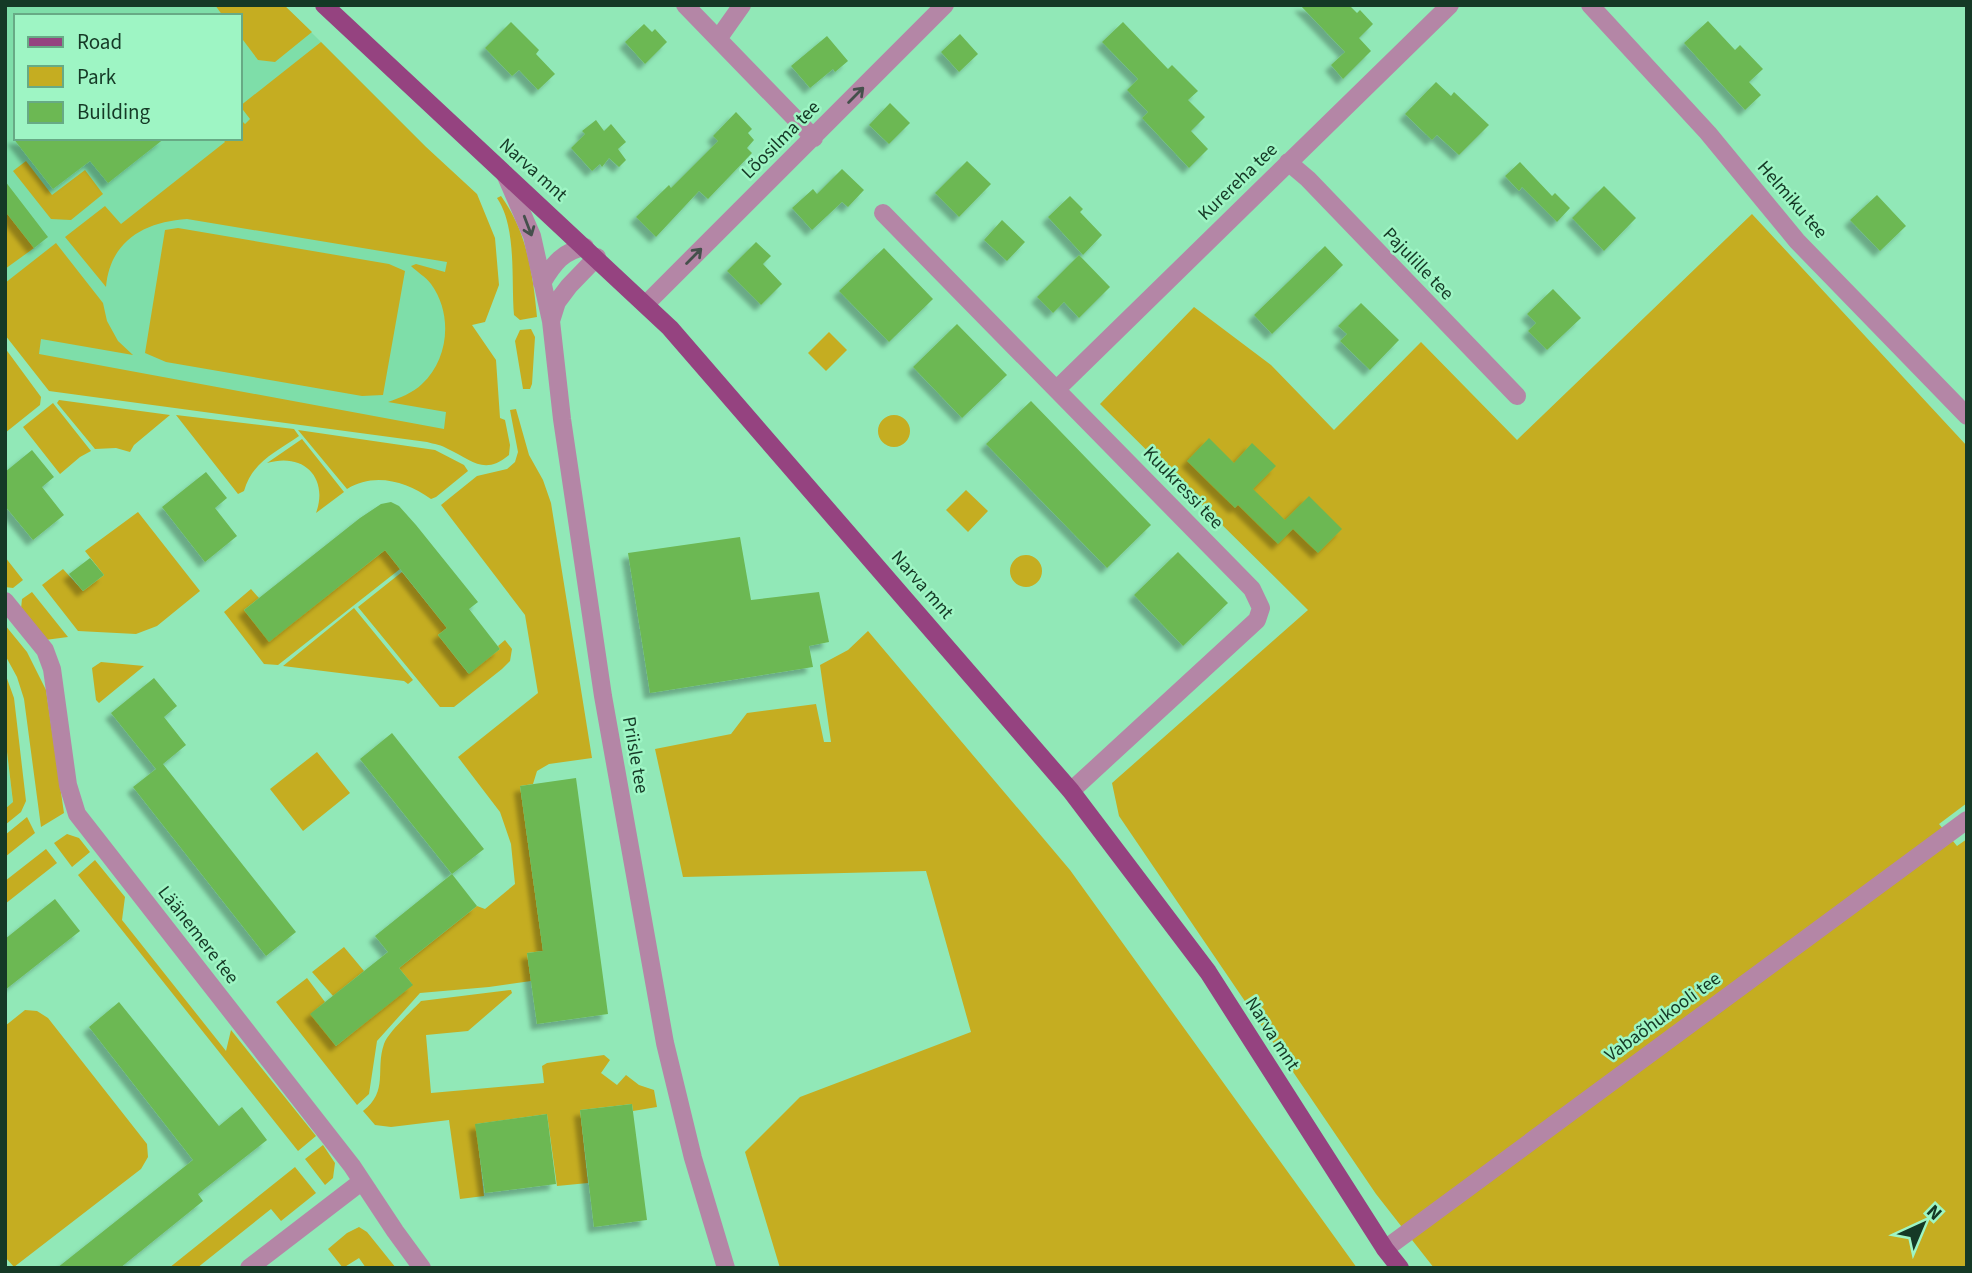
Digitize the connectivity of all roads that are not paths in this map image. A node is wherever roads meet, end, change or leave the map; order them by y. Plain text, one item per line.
1 (685, 5) edge
2 (742, 5) edge
3 (946, 5) edge
4 (1450, 5) edge
5 (1590, 5) edge
6 (326, 7) edge
7 (718, 39) junction
8 (814, 138) junction
9 (1288, 162) junction
10 (504, 172) junction
11 (883, 212) dead end
12 (591, 252) junction
13 (542, 283) junction
14 (646, 304) junction
15 (551, 321) junction
16 (1056, 389) junction
17 (1517, 396) dead end
18 (1967, 416) edge
19 (5, 601) edge
20 (1071, 791) junction
21 (1967, 820) edge
22 (361, 1182) junction
23 (1385, 1249) junction
24 (249, 1268) edge
25 (422, 1268) edge
26 (726, 1268) edge
27 (1399, 1268) edge

1 - 7 street
2 - 7 street
8 -> 3 street, Lõosilma tee
4 - 9 street, Kurereha tee
5 - 18 street, Helmiku tee
6 - 10 main road, Narva mnt
7 - 8 street
14 -> 8 street, Lõosilma tee
9 - 16 street, Kurereha tee
9 - 17 street, Pajulille tee
10 - 12 main road, Narva mnt
10 -> 13 street, Priisle tee
11 - 16 street, Kuukressi tee
12 - 13 street
12 - 14 main road, Narva mnt
12 - 15 street
13 - 15 street, Priisle tee
14 - 20 main road, Narva mnt
15 - 26 street, Priisle tee
16 - 20 street, Kuukressi tee
19 - 22 street, Läänemere tee
20 - 23 main road, Narva mnt
21 - 23 street, Vabaõhukooli tee
22 - 24 street
22 - 25 street, Läänemere tee
23 - 27 main road, Narva mnt

